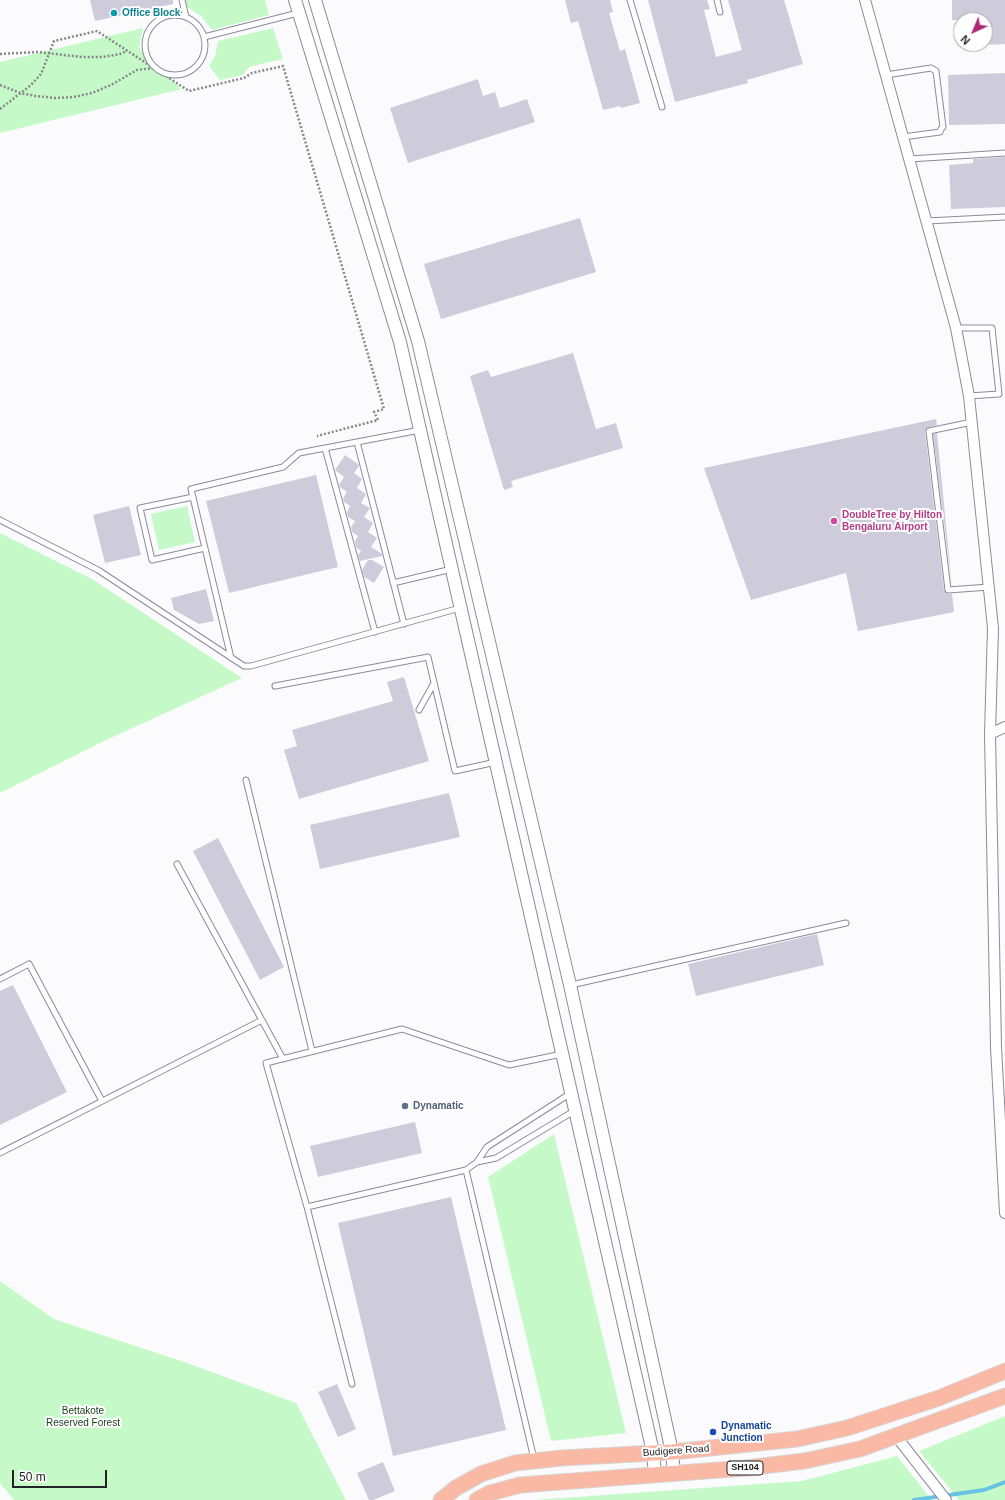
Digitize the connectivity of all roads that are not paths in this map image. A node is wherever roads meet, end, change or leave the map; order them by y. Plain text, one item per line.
1 (182, 0) edge
2 (295, 0) edge
3 (315, 0) edge
4 (630, 0) edge
5 (717, 0) edge
6 (865, 0) edge
7 (720, 12) dead end
8 (299, 13) junction
9 (186, 17) junction
10 (204, 37) junction
11 (886, 75) junction
12 (662, 107) dead end
13 (903, 137) junction
14 (1005, 153) edge
15 (909, 159) junction
16 (1005, 217) edge
17 (927, 221) junction
18 (956, 328) junction
19 (969, 396) junction
20 (972, 422) junction
21 (420, 430) junction
22 (357, 442) junction
23 (325, 448) junction
24 (193, 497) junction
25 (0, 520) edge
26 (205, 548) junction
27 (452, 569) junction
28 (393, 583) junction
29 (989, 587) junction
30 (461, 608) junction
31 (404, 624) junction
32 (374, 632) junction
33 (231, 658) junction
34 (434, 682) junction
35 (275, 686) dead end
36 (418, 710) dead end
37 (1005, 727) edge
38 (990, 734) junction
39 (496, 762) junction
40 (246, 780) dead end
41 (177, 864) dead end
42 (846, 923) dead end
43 (0, 979) edge
44 (570, 985) junction
45 (262, 1020) junction
46 (312, 1052) junction
47 (563, 1053) junction
48 (283, 1059) junction
49 (572, 1093) junction
50 (102, 1101) junction
51 (576, 1110) junction
52 (0, 1153) edge
53 (477, 1162) junction
54 (466, 1170) junction
55 (307, 1207) junction
56 (1005, 1213) edge
57 (1005, 1371) edge
58 (352, 1384) dead end
59 (1005, 1396) edge
60 (896, 1436) junction
61 (654, 1452) junction
62 (672, 1452) junction
63 (534, 1460) junction
64 (674, 1474) junction
65 (655, 1475) junction
66 (441, 1500) edge
67 (477, 1500) edge
68 (946, 1500) edge

1 - 9 lane
2 - 8 street
3 - 44 street
4 - 12 lane
5 - 7 lane
6 - 11 street
8 - 10 lane
8 - 21 street
9 - 10 lane
9 - 10 lane
11 - 13 street
11 - 13 lane
13 - 15 street
14 - 15 lane
15 - 17 street
16 - 17 lane
17 - 18 street
18 - 19 street
18 - 19 lane
19 - 20 street
20 - 29 street
20 - 29 lane
21 - 22 lane
21 - 27 street
22 - 23 lane
22 - 28 lane
23 - 24 lane
23 - 32 lane
24 - 26 lane
24 - 26 lane
25 - 33 lane
26 - 33 lane
27 - 28 lane
27 - 30 street
28 - 31 lane
29 - 38 street
30 - 31 lane
30 - 39 street
31 - 32 lane
32 - 33 lane
34 - 35 lane
34 - 36 lane
34 - 39 lane
37 - 38 street
38 - 56 street
39 - 47 street
40 - 46 lane
41 - 45 lane
42 - 44 lane
43 - 50 lane
44 - 62 street
45 - 48 lane
45 - 50 lane
46 - 47 lane
46 - 48 lane
47 - 49 street
48 - 55 lane
49 - 51 street
49 - 53 lane
50 - 52 lane
51 - 53 lane
51 - 61 street
53 - 54 lane
54 - 55 lane
54 - 63 lane
55 - 58 lane
57 - 62 main road, Budigere Road / SH104
59 - 60 main road, SH104
60 - 64 main road, SH104
60 - 68 street
61 - 62 main road, Budigere Road / SH104
61 - 63 main road, Budigere Road / SH104
61 - 65 street
62 - 64 street
63 - 66 main road, Budigere Road / SH104
64 - 65 main road, SH104
65 - 67 main road, SH104

